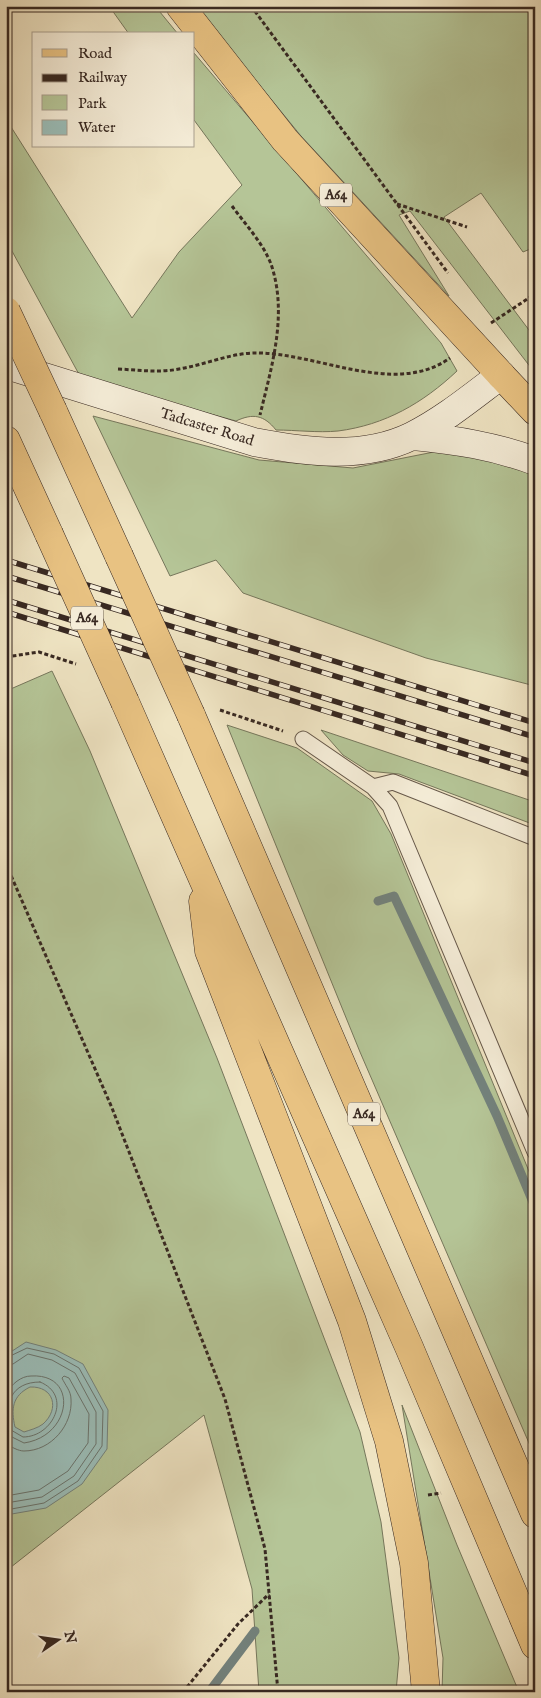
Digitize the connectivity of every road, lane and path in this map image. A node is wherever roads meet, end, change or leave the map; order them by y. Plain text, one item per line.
1 (180, 6) edge
2 (251, 6) edge
3 (397, 204) junction
4 (232, 206) dead end
5 (467, 227) dead end
6 (453, 280) dead end
7 (535, 294) edge
8 (6, 311) edge
9 (487, 325) dead end
10 (274, 355) junction
11 (449, 358) dead end
12 (6, 365) edge
13 (109, 368) dead end
14 (502, 375) junction
15 (535, 411) edge
16 (413, 436) junction
17 (6, 440) edge
18 (254, 442) junction
19 (535, 461) edge
20 (303, 740) dead end
21 (373, 787) junction
22 (535, 838) edge
23 (6, 864) edge
24 (198, 869) junction
25 (535, 1152) edge
26 (535, 1514) edge
27 (269, 1594) junction
28 (535, 1644) edge
29 (183, 1692) edge
30 (278, 1692) edge
31 (426, 1692) edge

1 - 14 main road, A64
2 - 3 path
3 - 5 path
3 - 6 path
4 - 10 path
7 - 9 path
8 - 26 main road, A64, bridge
10 - 11 path
10 - 13 path
10 - 18 path
12 - 18 street, Tadcaster Road
14 - 15 main road
14 - 16 street, Tadcaster Road
16 - 18 street, Tadcaster Road
16 - 19 street, Tadcaster Road
17 - 24 main road, A64, bridge
20 - 21 lane
21 - 22 lane
21 - 25 lane
23 - 27 path
24 - 28 main road, A64
24 - 31 main road, A64
27 - 29 path
27 - 30 path

